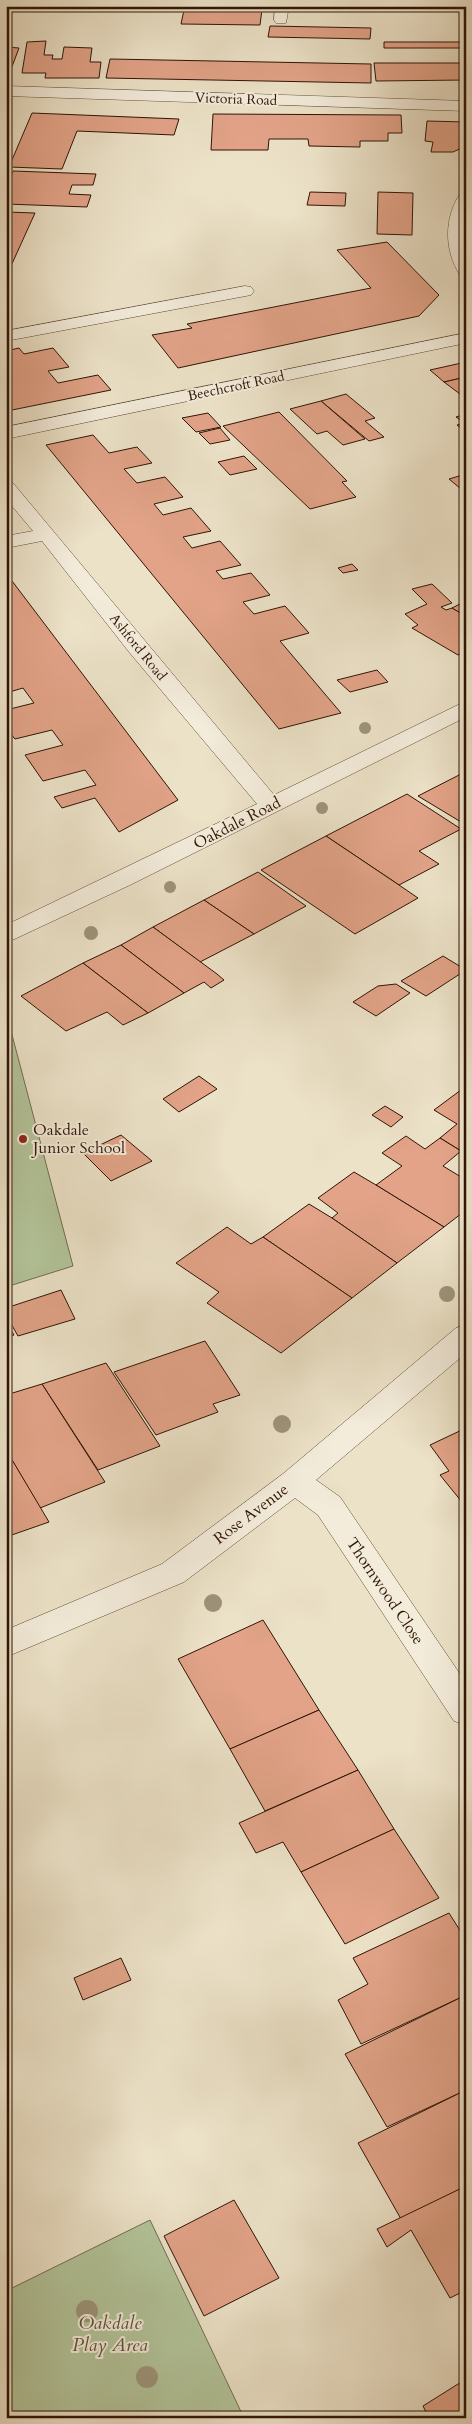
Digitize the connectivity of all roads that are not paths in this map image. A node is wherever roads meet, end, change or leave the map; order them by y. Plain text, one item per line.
1 (6, 92) edge
2 (466, 106) edge
3 (466, 197) edge
4 (466, 271) edge
5 (245, 291) dead end
6 (6, 336) edge
7 (466, 338) edge
8 (6, 433) edge
9 (6, 488) edge
10 (47, 534) junction
11 (6, 542) edge
12 (466, 708) edge
13 (270, 806) junction
14 (6, 935) edge
15 (466, 1336) edge
16 (295, 1481) junction
17 (6, 1644) edge
18 (466, 1711) edge

1 - 2 street, Victoria Road
3 - 4 street
5 - 6 street
7 - 8 street, Beechcroft Road
9 - 10 street, Ashford Road
10 - 11 street
10 - 13 street, Ashford Road
12 - 13 street, Oakdale Road
13 - 14 street, Oakdale Road
15 - 16 street, Rose Avenue
16 - 17 street, Rose Avenue
16 - 18 street, Thornwood Close

